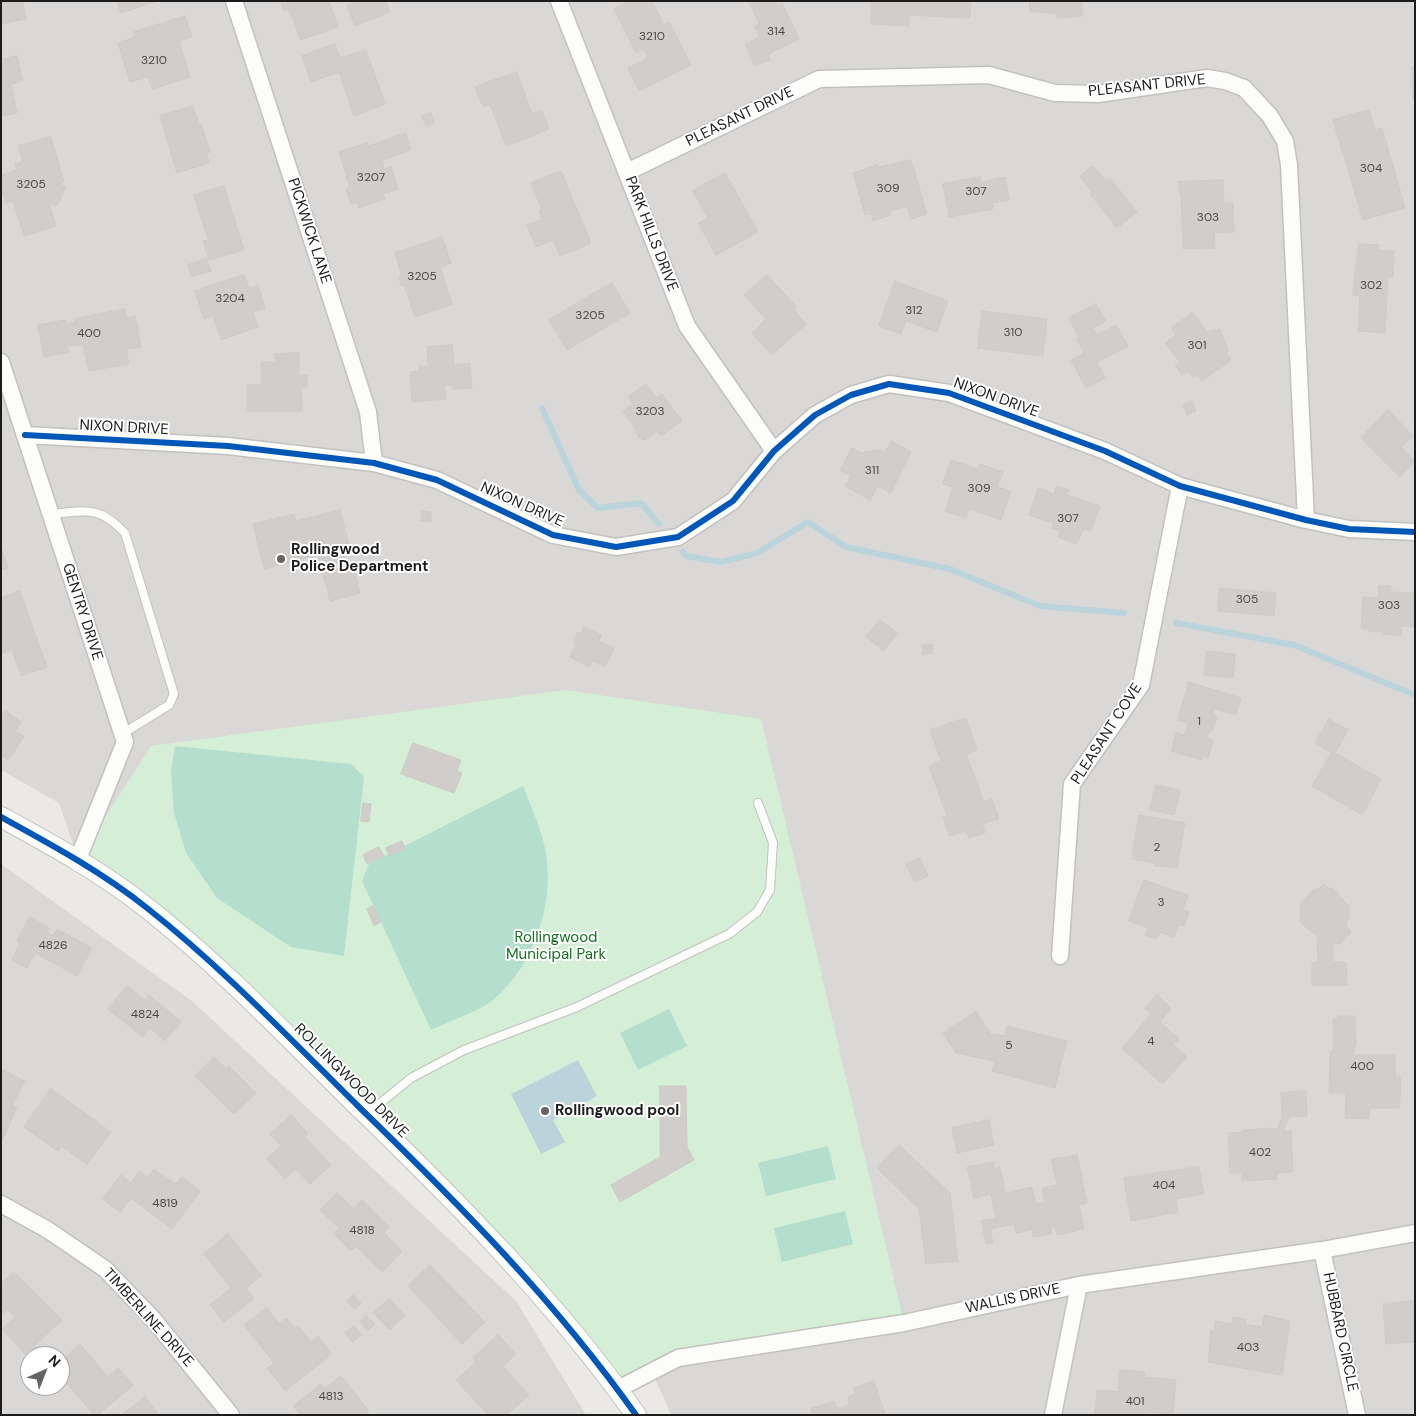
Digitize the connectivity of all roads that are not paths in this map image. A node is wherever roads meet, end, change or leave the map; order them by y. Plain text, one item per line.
1 (234, 1) edge
2 (559, 1) edge
3 (627, 172) junction
4 (1, 362) edge
5 (25, 435) junction
6 (774, 451) junction
7 (374, 463) junction
8 (1180, 486) junction
9 (51, 514) junction
10 (1306, 520) junction
11 (1415, 532) edge
12 (122, 734) junction
13 (758, 803) dead end
14 (1, 817) edge
15 (78, 859) junction
16 (1060, 956) dead end
17 (367, 1114) junction
18 (1, 1204) edge
19 (1415, 1233) edge
20 (1322, 1250) junction
21 (1079, 1285) junction
22 (618, 1389) junction
23 (231, 1415) edge
24 (636, 1415) edge
25 (1053, 1415) edge
26 (1357, 1415) edge

1 - 7 street, PICKWICK LANE
2 - 3 street, PARK HILLS DRIVE
3 - 6 street, PARK HILLS DRIVE
3 - 10 street, PLEASANT DRIVE
4 - 5 street, GENTRY DRIVE
5 - 7 street, NIXON DRIVE
5 - 9 street, GENTRY DRIVE
6 - 7 street, NIXON DRIVE
6 - 8 street, NIXON DRIVE
8 - 10 street, NIXON DRIVE
8 - 16 street, PLEASANT COVE
9 - 12 street, GENTRY DRIVE
9 - 12 lane
10 - 11 street, NIXON DRIVE
12 - 15 street, GENTRY DRIVE
13 - 17 lane
14 - 15 street, ROLLINGWOOD DRIVE
15 - 17 street, ROLLINGWOOD DRIVE
17 - 22 street, ROLLINGWOOD DRIVE
18 - 23 street, TIMBERLINE DRIVE
19 - 20 street, WALLIS DRIVE
20 - 21 street, WALLIS DRIVE
20 - 26 street, HUBBARD CIRCLE
21 - 22 street, WALLIS DRIVE
21 - 25 street
22 - 24 street, ROLLINGWOOD DRIVE

